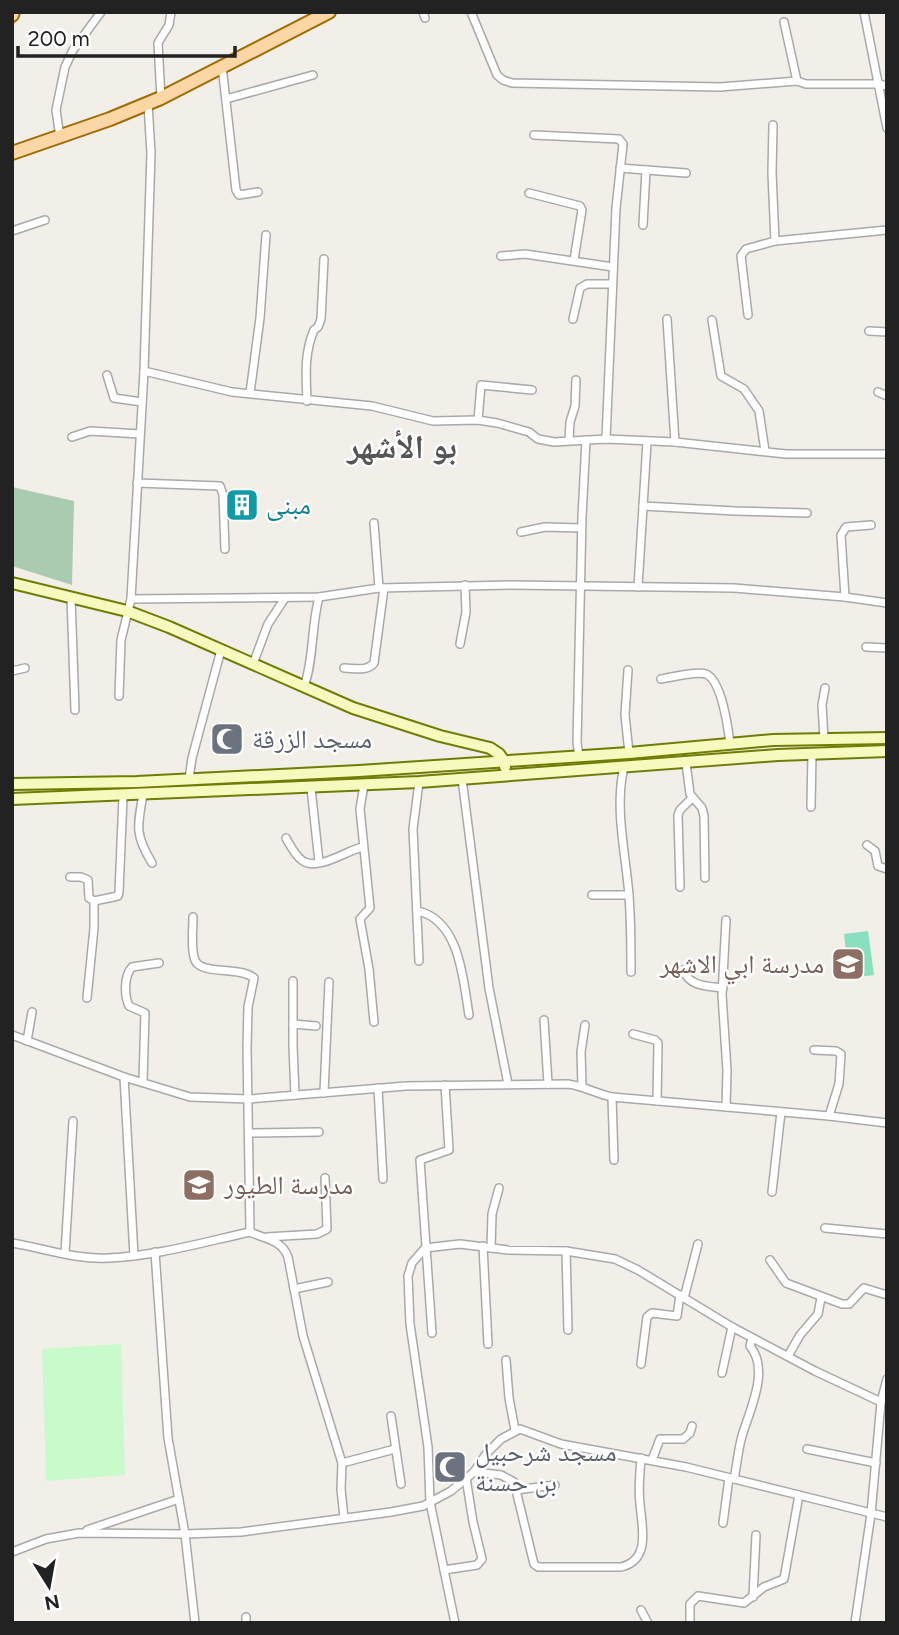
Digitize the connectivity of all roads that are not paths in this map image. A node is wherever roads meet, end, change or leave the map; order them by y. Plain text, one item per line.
1 (101, 12) edge
2 (171, 12) edge
3 (329, 12) edge
4 (471, 12) edge
5 (864, 12) edge
6 (784, 22) dead end
7 (222, 66) junction
8 (313, 75) dead end
9 (797, 81) junction
10 (883, 85) edge
11 (160, 98) junction
12 (226, 99) junction
13 (148, 104) junction
14 (773, 125) dead end
15 (887, 128) edge
16 (534, 135) dead end
17 (60, 136) junction
18 (12, 153) edge
19 (620, 168) junction
20 (646, 170) junction
21 (686, 173) dead end
22 (258, 192) dead end
23 (529, 193) dead end
24 (45, 220) dead end
25 (643, 225) dead end
26 (12, 230) edge
27 (887, 230) edge
28 (266, 235) dead end
29 (775, 242) junction
30 (501, 256) dead end
31 (324, 260) dead end
32 (574, 260) junction
33 (613, 267) junction
34 (612, 284) junction
35 (748, 315) dead end
36 (667, 319) dead end
37 (573, 320) dead end
38 (712, 320) dead end
39 (869, 331) dead end
40 (887, 332) edge
41 (144, 371) junction
42 (107, 375) dead end
43 (576, 380) dead end
44 (532, 390) dead end
45 (878, 391) dead end
46 (250, 393) junction
47 (887, 396) edge
48 (307, 401) junction
49 (142, 402) junction
50 (478, 421) junction
51 (140, 434) junction
52 (72, 437) dead end
53 (606, 439) junction
54 (569, 440) junction
55 (586, 440) junction
56 (647, 442) junction
57 (675, 442) junction
58 (765, 452) junction
59 (887, 454) edge
60 (137, 483) junction
61 (643, 506) junction
62 (807, 513) dead end
63 (374, 523) dead end
64 (871, 525) dead end
65 (582, 528) junction
66 (522, 532) dead end
67 (225, 549) dead end
68 (12, 583) edge
69 (465, 585) junction
70 (581, 587) junction
71 (638, 587) junction
72 (382, 588) junction
73 (318, 597) junction
74 (845, 597) junction
75 (71, 598) junction
76 (285, 598) junction
77 (131, 599) junction
78 (887, 603) edge
79 (127, 611) junction
80 (460, 644) dead end
81 (866, 647) dead end
82 (887, 648) edge
83 (221, 650) junction
84 (253, 664) junction
85 (25, 668) dead end
86 (344, 668) dead end
87 (628, 670) dead end
88 (12, 671) edge
89 (661, 678) dead end
90 (303, 687) junction
91 (825, 688) dead end
92 (119, 696) dead end
93 (75, 710) dead end
94 (887, 738) edge
95 (824, 739) junction
96 (730, 743) junction
97 (887, 751) edge
98 (629, 753) junction
99 (811, 753) junction
100 (579, 756) junction
101 (504, 761) junction
102 (687, 763) junction
103 (624, 767) junction
104 (505, 776) junction
105 (189, 779) junction
106 (462, 779) junction
107 (419, 782) junction
108 (12, 785) edge
109 (364, 785) junction
110 (311, 788) junction
111 (143, 795) junction
112 (123, 797) junction
113 (692, 798) junction
114 (12, 799) edge
115 (811, 807) dead end
116 (286, 838) dead end
117 (867, 845) dead end
118 (363, 847) junction
119 (319, 862) junction
120 (152, 863) dead end
121 (887, 869) edge
122 (71, 877) dead end
123 (705, 878) dead end
124 (680, 887) dead end
125 (592, 895) dead end
126 (629, 895) junction
127 (94, 901) junction
128 (418, 911) junction
129 (193, 918) dead end
130 (726, 920) dead end
131 (419, 961) dead end
132 (159, 963) dead end
133 (683, 970) dead end
134 (631, 972) dead end
135 (293, 981) dead end
136 (330, 982) dead end
137 (723, 988) junction
138 (87, 998) dead end
139 (32, 1012) dead end
140 (469, 1014) dead end
141 (544, 1020) dead end
142 (374, 1022) dead end
143 (293, 1024) junction
144 (316, 1026) dead end
145 (585, 1026) dead end
146 (633, 1034) dead end
147 (13, 1035) edge
148 (27, 1041) junction
149 (12, 1045) edge
150 (814, 1050) dead end
151 (124, 1076) junction
152 (143, 1082) junction
153 (508, 1084) junction
154 (548, 1084) junction
155 (446, 1085) junction
156 (582, 1086) junction
157 (378, 1088) junction
158 (324, 1093) junction
159 (295, 1095) junction
160 (612, 1097) junction
161 (249, 1099) junction
162 (657, 1101) junction
163 (726, 1107) junction
164 (781, 1112) junction
165 (829, 1116) junction
166 (73, 1121) dead end
167 (887, 1124) edge
168 (319, 1132) dead end
169 (249, 1133) junction
170 (614, 1160) dead end
171 (325, 1178) dead end
172 (383, 1179) dead end
173 (499, 1188) dead end
174 (772, 1192) dead end
175 (825, 1228) dead end
176 (250, 1232) junction
177 (887, 1234) edge
178 (263, 1238) junction
179 (12, 1243) edge
180 (698, 1244) dead end
181 (487, 1247) junction
182 (425, 1248) junction
183 (566, 1251) junction
184 (155, 1252) junction
185 (65, 1253) junction
186 (134, 1256) junction
187 (770, 1260) dead end
188 (328, 1282) dead end
189 (294, 1289) junction
190 (887, 1295) edge
191 (682, 1296) junction
192 (821, 1298) junction
193 (732, 1327) junction
194 (568, 1330) dead end
195 (432, 1334) dead end
196 (752, 1338) junction
197 (488, 1344) dead end
198 (788, 1356) junction
199 (506, 1360) dead end
200 (641, 1364) dead end
201 (722, 1373) dead end
202 (887, 1379) edge
203 (886, 1389) edge
204 (881, 1402) junction
205 (391, 1416) dead end
206 (692, 1426) dead end
207 (514, 1430) junction
208 (395, 1449) junction
209 (807, 1449) dead end
210 (641, 1458) junction
211 (652, 1460) junction
212 (342, 1463) junction
213 (876, 1463) junction
214 (474, 1472) junction
215 (466, 1478) junction
216 (732, 1479) junction
217 (401, 1484) dead end
218 (555, 1485) dead end
219 (516, 1490) junction
220 (799, 1496) junction
221 (179, 1499) junction
222 (430, 1502) junction
223 (871, 1514) junction
224 (887, 1517) edge
225 (345, 1518) junction
226 (723, 1524) dead end
227 (79, 1533) junction
228 (185, 1534) junction
229 (756, 1535) dead end
230 (12, 1552) edge
231 (444, 1570) junction
232 (753, 1597) junction
233 (641, 1610) dead end
234 (195, 1623) edge
235 (455, 1623) edge
236 (648, 1623) edge
237 (690, 1623) edge
238 (855, 1623) edge

1 - 17 street
2 - 11 street
3 - 7 main road
4 - 9 street
5 - 10 street
6 - 9 street
7 - 11 main road
7 - 12 street
8 - 12 street
9 - 10 street
10 - 15 street
11 - 13 main road
12 - 22 street
13 - 17 main road
13 - 41 street
14 - 29 street
16 - 19 street
17 - 18 main road
19 - 20 street
19 - 33 street
20 - 21 street
20 - 25 street
23 - 32 street
24 - 26 street
27 - 29 street
28 - 46 street
29 - 35 street
30 - 32 street
31 - 48 street
32 - 33 street
33 - 34 street
34 - 37 street
34 - 53 street
36 - 57 street
38 - 58 street
39 - 40 street
41 - 46 street
41 - 49 street
42 - 49 street
43 - 54 street
44 - 50 street
45 - 47 street
46 - 48 street
48 - 50 street
49 - 51 street
50 - 54 street
51 - 52 street
51 - 60 street
53 - 55 street
53 - 56 street
54 - 55 street
55 - 65 street
56 - 57 street
56 - 61 street
57 - 58 street
58 - 59 street
60 - 67 street
60 - 77 street
61 - 62 street
61 - 71 street
63 - 72 street
64 - 74 street
65 - 66 street
65 - 70 street
68 - 75 main road
69 - 70 street
69 - 72 street
69 - 80 street
70 - 71 street
70 - 100 street
71 - 74 street
72 - 73 street
72 - 86 street
73 - 76 street
73 - 90 street
74 - 78 street
75 - 79 main road
75 - 93 street
76 - 77 street
76 - 84 street
77 - 79 street
79 - 83 main road
79 - 92 street
81 - 82 street
83 - 84 main road
83 - 105 street
84 - 90 main road
85 - 88 street
87 - 98 street
89 - 96 street
90 - 101 main road
91 - 95 street
94 - 95 main road
95 - 96 main road
96 - 98 main road
97 - 99 main road
98 - 100 main road
99 - 102 main road
99 - 115 street
100 - 101 main road
101 - 104 main road
101 - 105 main road
102 - 103 main road
102 - 113 street
103 - 104 main road
103 - 126 street
104 - 106 main road
105 - 108 main road
106 - 107 main road
106 - 153 street
107 - 109 main road
107 - 128 street
109 - 110 main road
109 - 118 street
110 - 111 main road
110 - 119 street
111 - 112 main road
111 - 120 street
112 - 114 main road
112 - 127 street
113 - 123 street
113 - 124 street
116 - 119 street
117 - 121 street
118 - 119 street
118 - 142 street
122 - 127 street
125 - 126 street
126 - 134 street
127 - 138 street
128 - 131 street
128 - 140 street
129 - 161 street
130 - 137 street
132 - 152 street
133 - 137 street
135 - 143 street
136 - 158 street
137 - 163 street
139 - 148 street
141 - 154 street
143 - 144 street
143 - 159 street
145 - 156 street
146 - 162 street
147 - 148 street
147 - 149 street
148 - 151 street
150 - 165 street
151 - 152 street
151 - 186 street
152 - 161 street
153 - 154 street
153 - 155 street
154 - 156 street
155 - 157 street
155 - 182 street
156 - 160 street
157 - 158 street
157 - 172 street
158 - 159 street
159 - 161 street
160 - 162 street
160 - 170 street
161 - 169 street
162 - 163 street
163 - 164 street
164 - 165 street
164 - 174 street
165 - 167 street
166 - 185 street
168 - 169 street
169 - 176 street
171 - 178 street
173 - 181 street
175 - 177 street
176 - 178 street
176 - 184 street
178 - 189 street
179 - 185 street
180 - 191 street
181 - 182 street
181 - 183 street
181 - 197 street
182 - 195 street
182 - 222 street
183 - 191 street
183 - 194 street
184 - 186 street
184 - 221 street
185 - 186 street
187 - 192 street
188 - 189 street
189 - 212 street
190 - 192 street
191 - 193 street
191 - 200 street
192 - 198 street
193 - 196 street
193 - 201 street
196 - 198 street
196 - 216 street
198 - 204 street
199 - 207 street
202 - 203 street
203 - 204 street
204 - 213 street
205 - 208 street
206 - 211 street
207 - 210 street
207 - 214 street
208 - 212 street
208 - 217 street
209 - 213 street
210 - 211 street
210 - 219 street
211 - 216 street
212 - 225 street
213 - 223 street
214 - 215 street
214 - 219 street
215 - 222 street
215 - 231 street
216 - 220 street
216 - 226 street
218 - 219 street
220 - 223 street
220 - 232 street
221 - 227 street
221 - 228 street
222 - 225 street
222 - 231 street
223 - 224 street
223 - 238 street
225 - 228 street
227 - 228 street
227 - 230 street
228 - 234 street
229 - 232 street
231 - 235 street
232 - 237 street
233 - 236 street

